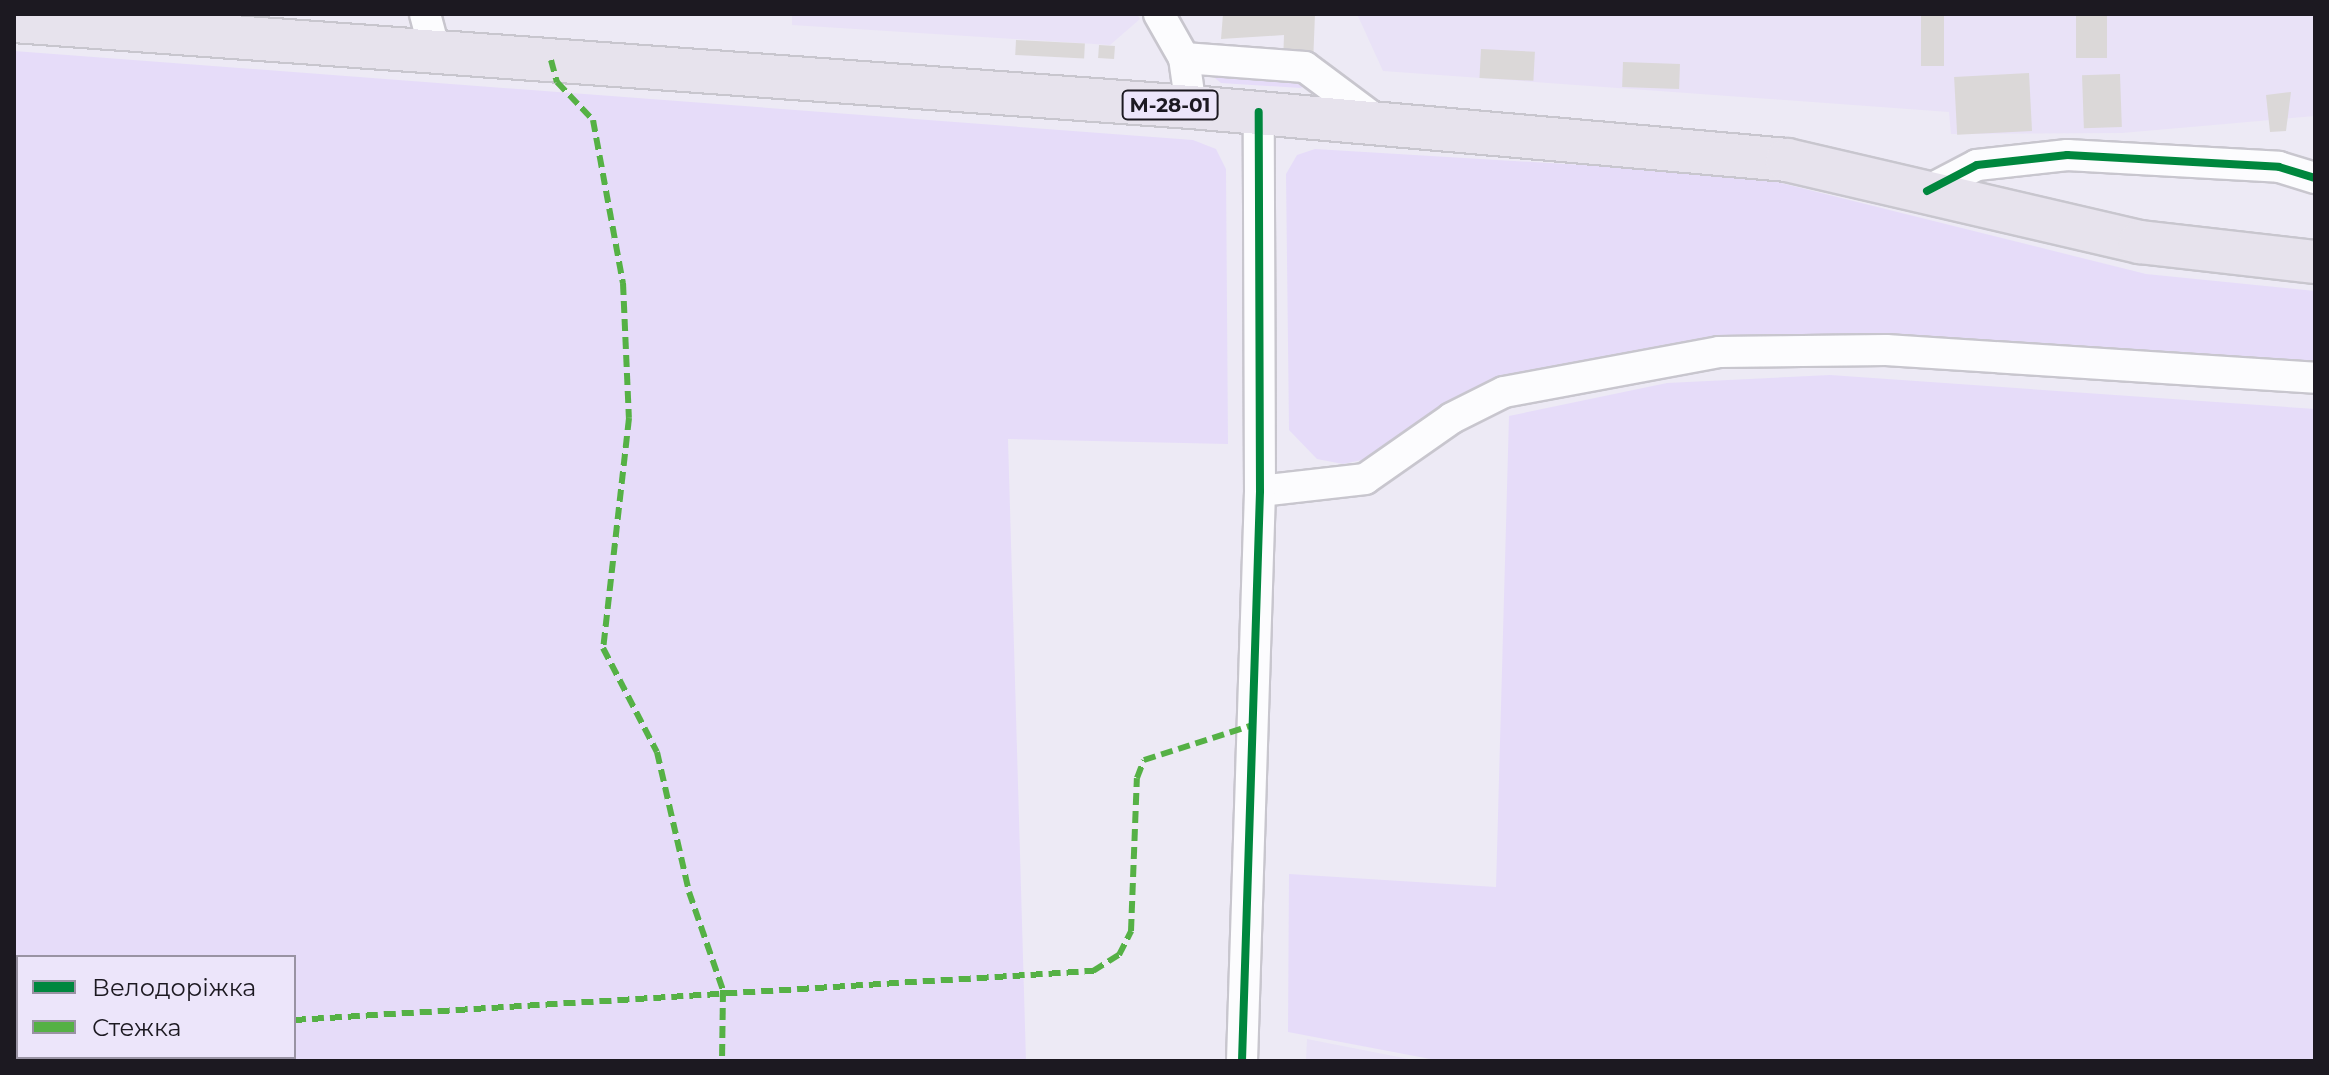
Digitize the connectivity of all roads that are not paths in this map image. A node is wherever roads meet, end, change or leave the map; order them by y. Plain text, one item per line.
1 (1159, 14) edge
2 (71, 20) edge
3 (14, 21) edge
4 (430, 32) edge
5 (1184, 58) junction
6 (1191, 107) junction
7 (1259, 112) junction
8 (1380, 123) junction
9 (2315, 178) edge
10 (1927, 191) junction
11 (2315, 262) edge
12 (2315, 378) edge
13 (1260, 491) junction
14 (1242, 1061) edge

1 - 5 street
2 - 3 highway, М-28-01
2 - 4 highway, М-28-01
4 - 6 highway, М-28-01
5 - 6 street
5 - 8 street
6 - 7 highway, М-28-01
7 - 8 highway, М-28-01
7 - 13 street
8 - 10 highway, М-28-01
9 - 10 street
10 - 11 highway, М-28-01
12 - 13 street
13 - 14 street

